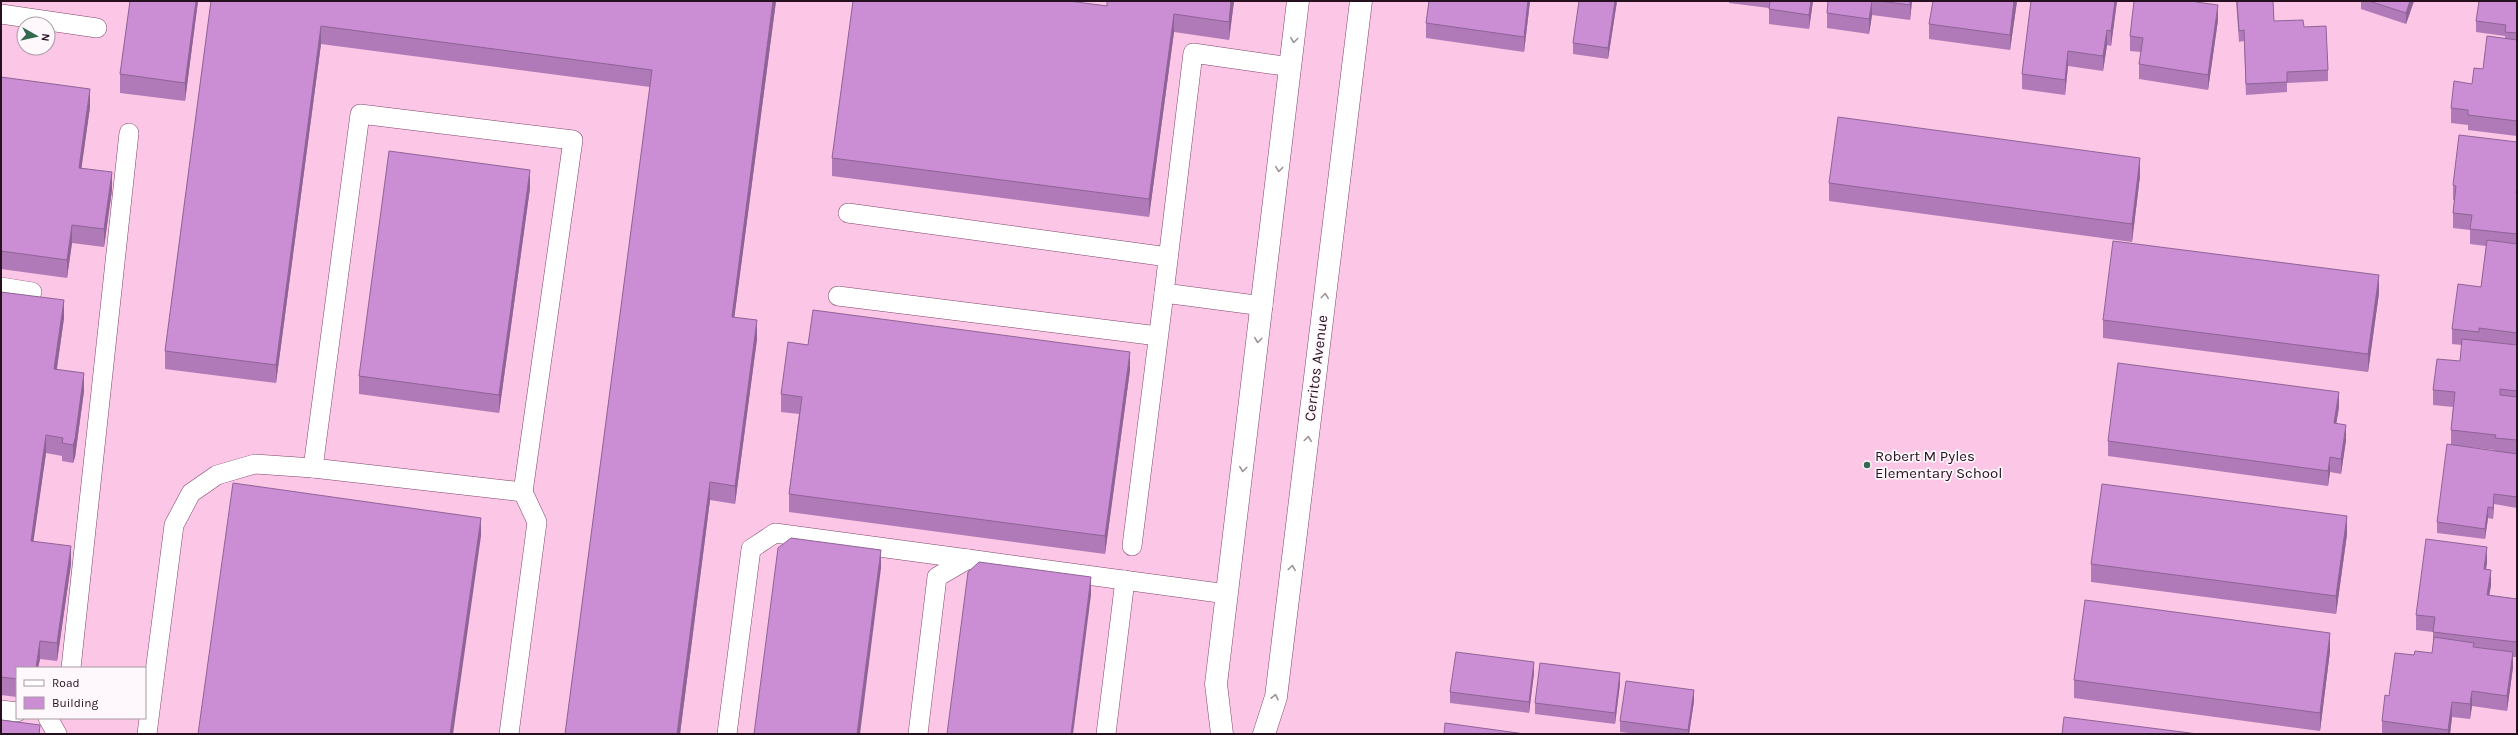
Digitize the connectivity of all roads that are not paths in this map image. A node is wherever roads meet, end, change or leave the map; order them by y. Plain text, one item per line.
1 (1298, 1) edge
2 (1361, 1) edge
3 (1, 14) edge
4 (97, 28) dead end
5 (1290, 68) junction
6 (129, 133) dead end
7 (848, 214) dead end
8 (1168, 258) junction
9 (1, 287) edge
10 (32, 292) dead end
11 (1164, 293) junction
12 (838, 296) dead end
13 (1262, 306) junction
14 (1158, 336) junction
15 (313, 468) junction
16 (523, 492) junction
17 (1132, 546) dead end
18 (968, 559) junction
19 (1125, 580) junction
20 (1227, 594) junction
21 (71, 667) edge
22 (1, 710) edge
23 (16, 712) edge
24 (49, 719) edge
25 (57, 734) edge
26 (147, 734) edge
27 (509, 734) edge
28 (727, 734) edge
29 (918, 734) edge
30 (1106, 734) edge
31 (1222, 734) edge
32 (1264, 734) edge

1 -> 5 street
32 -> 2 street, Cerritos Avenue
3 - 4 lane
5 - 8 lane
5 -> 13 street
6 - 21 lane
7 - 8 lane
8 - 11 lane
9 - 10 lane
11 - 13 lane
11 - 14 lane
12 - 14 lane
13 -> 20 street
14 - 17 lane
15 - 16 lane
15 - 16 lane
15 - 26 lane
16 - 27 lane
18 - 19 lane
18 - 28 lane
18 - 29 lane
19 - 20 lane
19 - 30 lane
20 - 31 street
22 - 23 lane
24 - 25 lane

